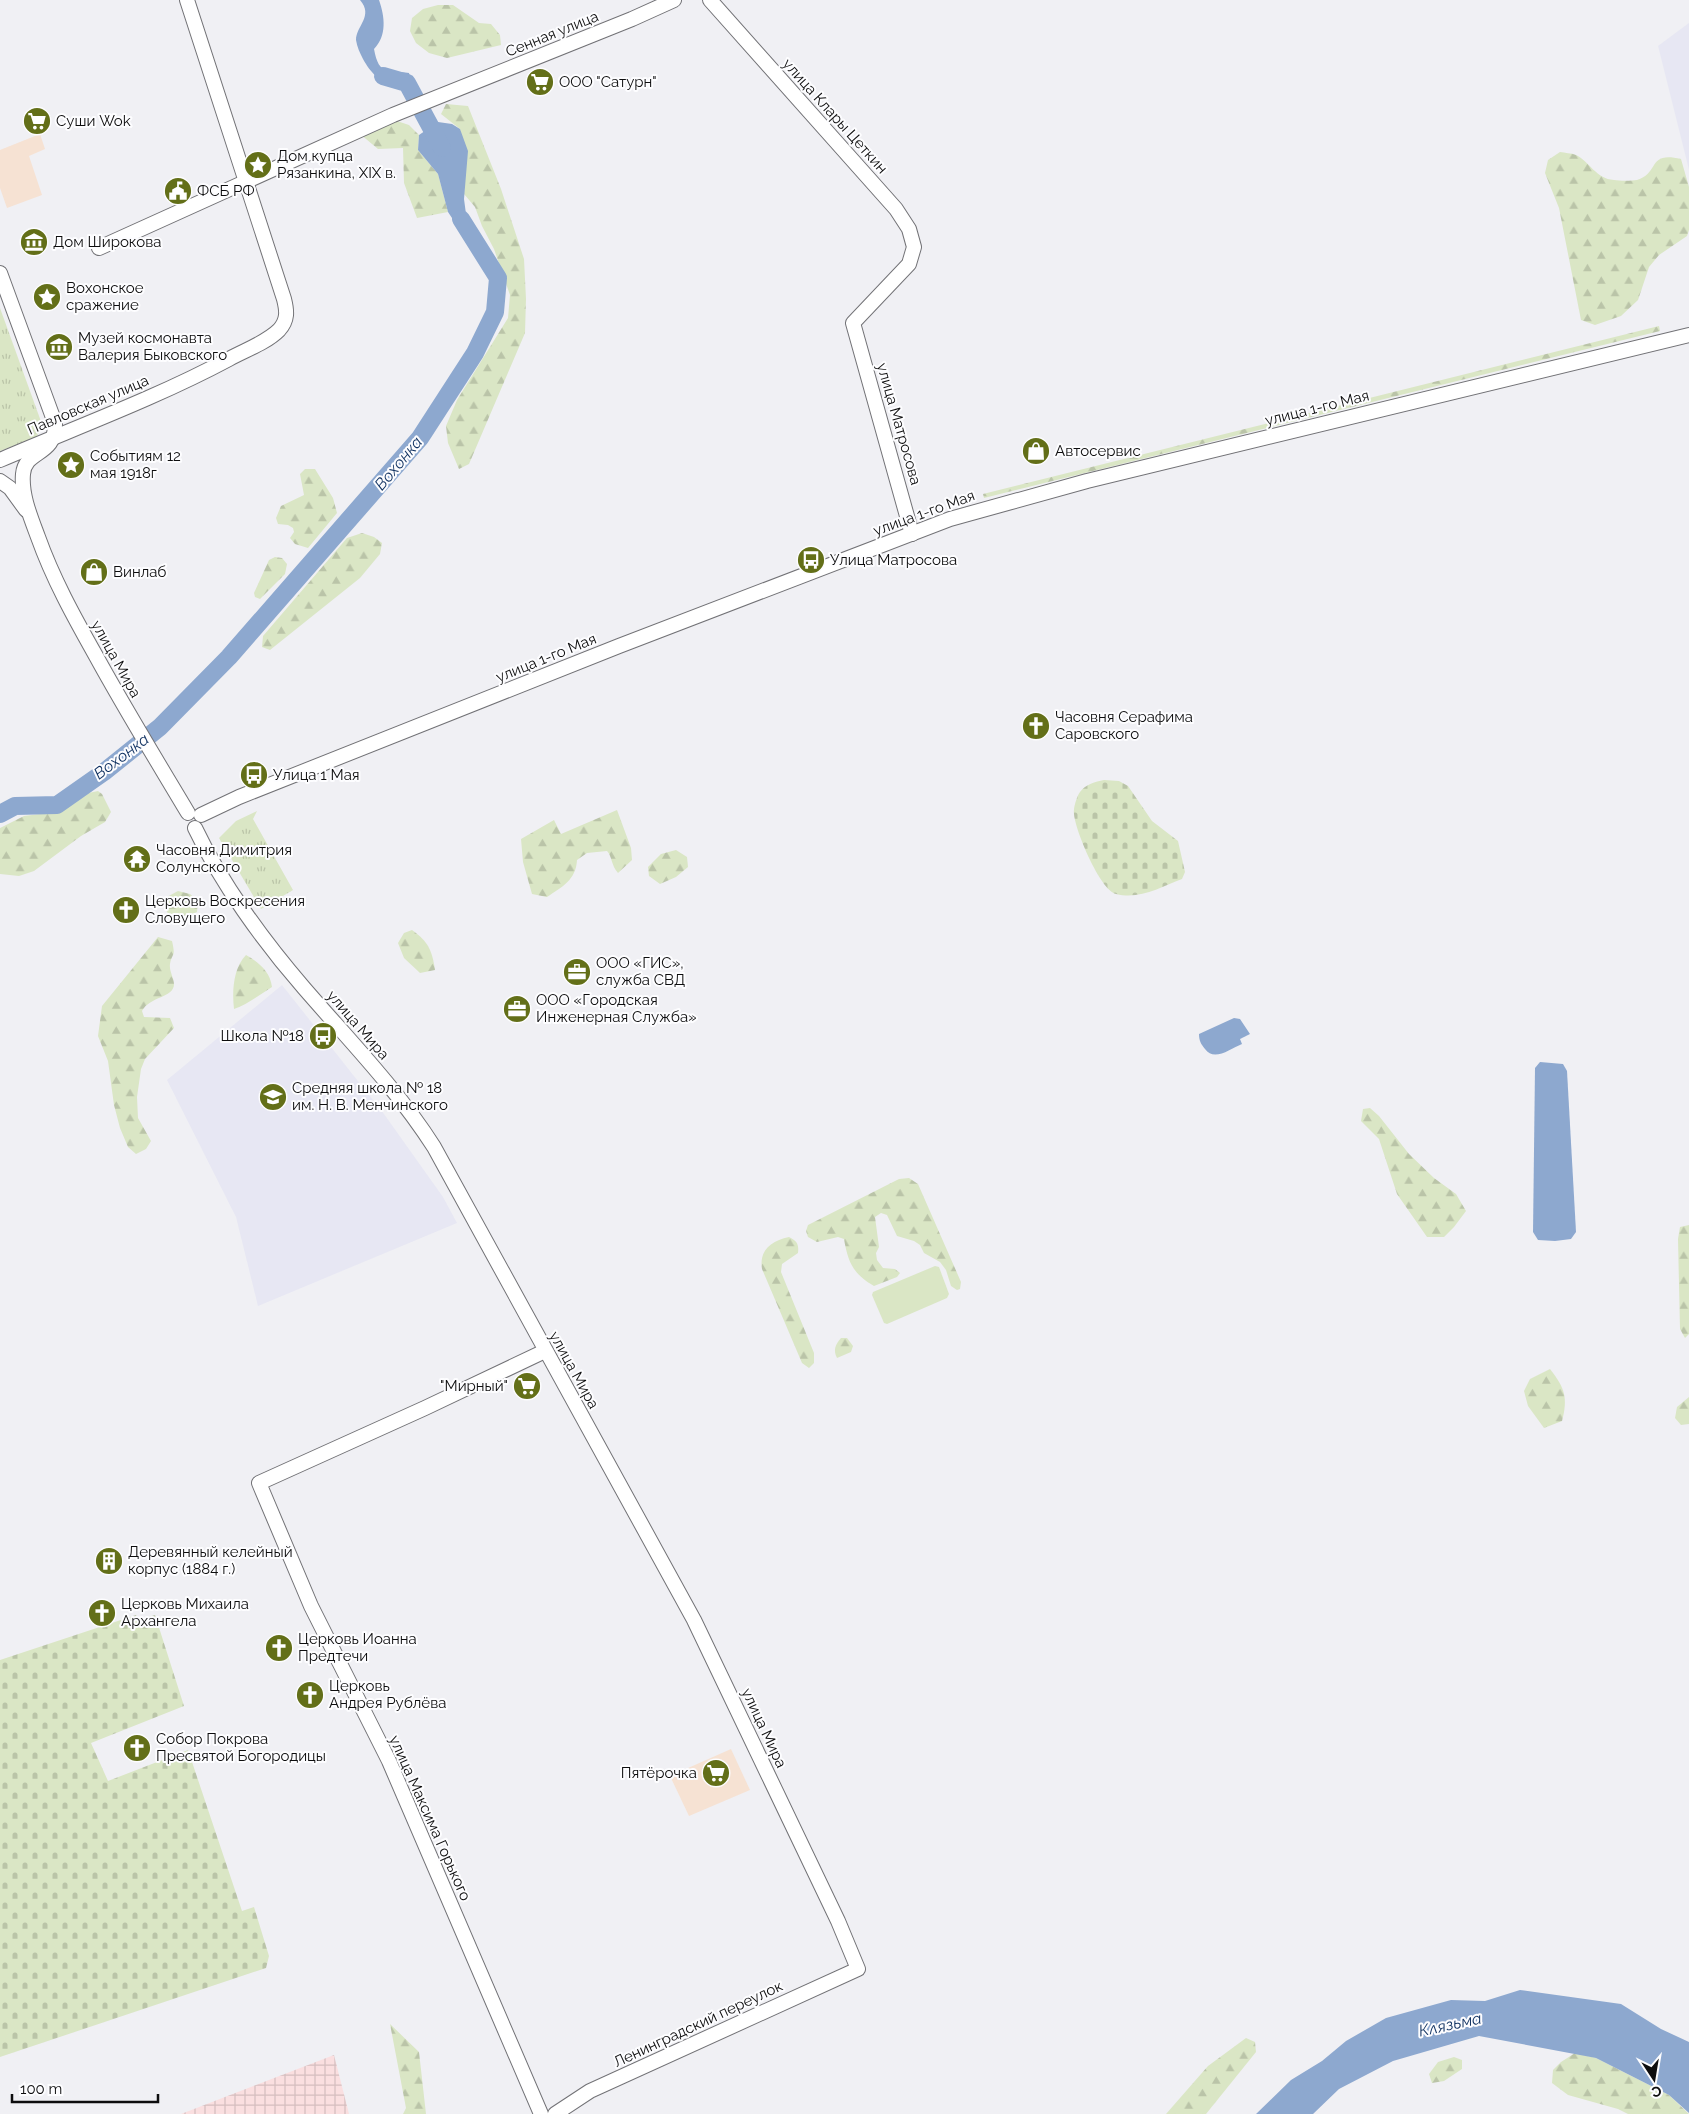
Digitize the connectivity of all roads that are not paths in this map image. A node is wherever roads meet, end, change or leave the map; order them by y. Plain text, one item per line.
1 (187, 0) edge
2 (674, 0) edge
3 (710, 0) edge
4 (246, 182) junction
5 (99, 248) dead end
6 (0, 273) edge
7 (853, 323) joint
8 (1689, 335) edge
9 (53, 437) junction
10 (0, 460) edge
11 (0, 480) edge
12 (29, 514) junction
13 (912, 534) junction
14 (195, 819) junction
15 (545, 1351) junction
16 (858, 1969) joint
17 (541, 2114) edge
18 (555, 2114) edge

1 - 4 street
2 - 4 street, Сенная улица
3 - 7 street, улица Клары Цеткин
4 - 5 street, Сенная улица
4 - 9 street, Павловская улица
6 - 9 street
7 - 13 street, улица Матросова
8 - 13 street, улица 1-го Мая
9 - 10 street, Павловская улица
9 - 12 street
11 - 12 street
12 - 14 street, улица Мира
13 - 14 street, улица 1-го Мая
14 - 15 street, улица Мира
15 - 16 street, улица Мира
15 - 17 street, улица Максима Горького
16 - 18 street, Ленинградский переулок

